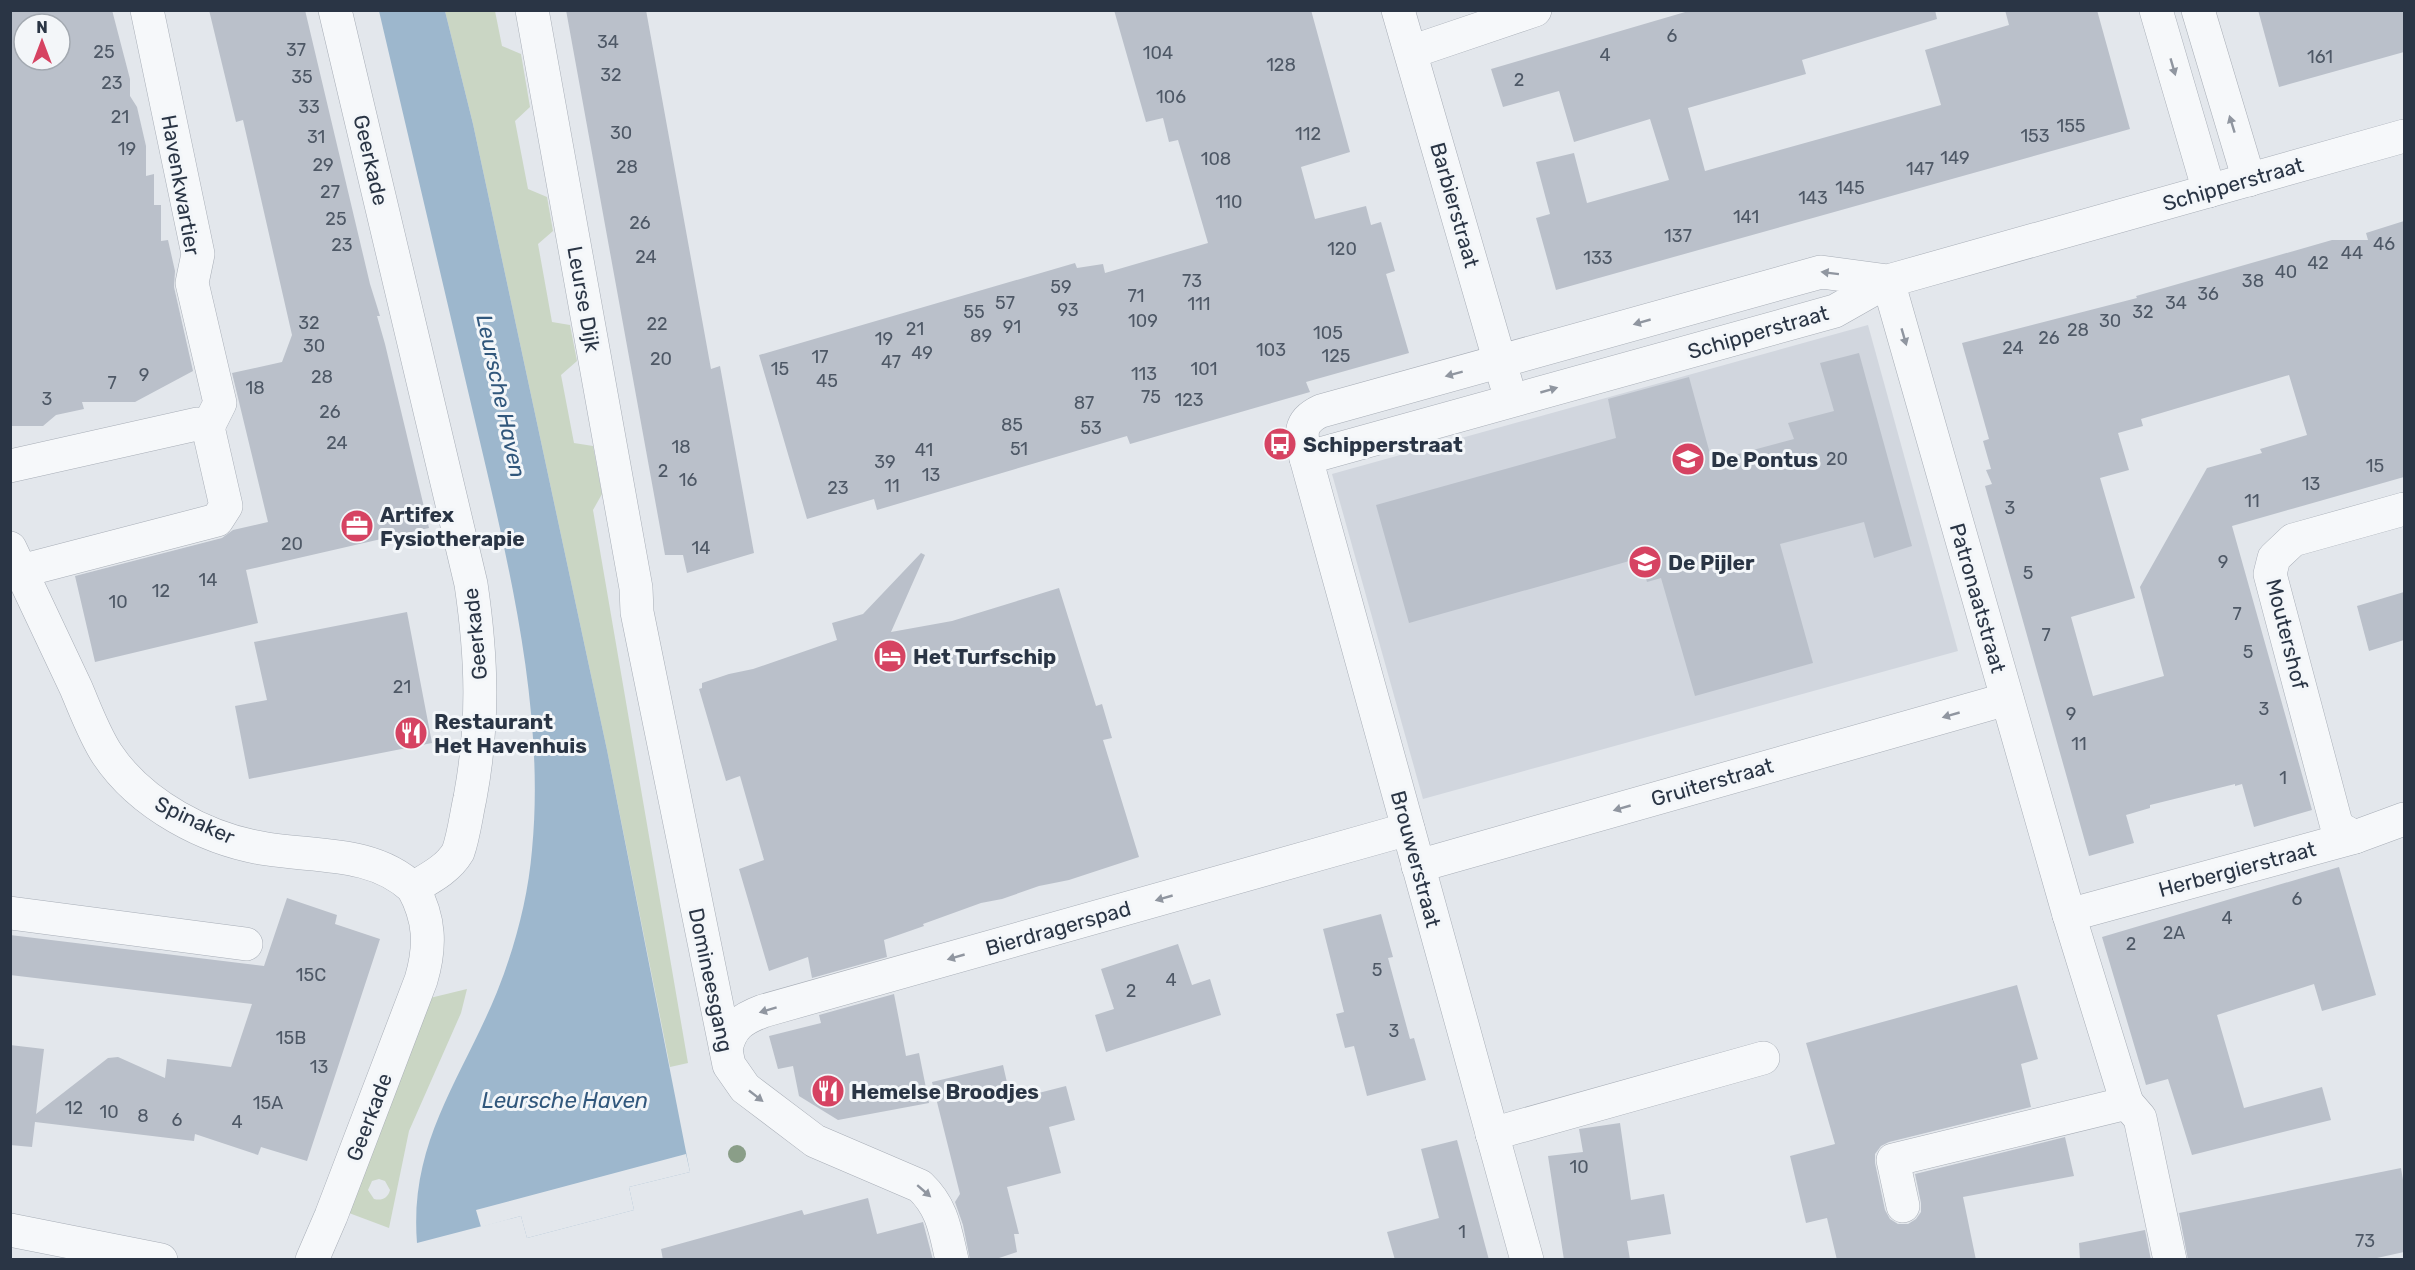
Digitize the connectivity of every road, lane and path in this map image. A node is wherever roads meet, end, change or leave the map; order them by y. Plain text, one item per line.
1 (147, 10) edge
2 (335, 10) edge
3 (532, 10) edge
4 (1398, 10) edge
5 (1535, 10) edge
6 (2156, 10) edge
7 (2198, 10) edge
8 (1411, 52) junction
9 (2404, 136) edge
10 (2249, 180) junction
11 (2209, 191) junction
12 (1888, 281) junction
13 (1500, 361) junction
14 (1511, 401) junction
15 (207, 427) junction
16 (1306, 458) junction
17 (10, 466) edge
18 (2404, 509) edge
19 (16, 559) edge
20 (636, 588) joint
21 (2007, 699) junction
22 (2404, 819) edge
23 (1408, 829) junction
24 (2355, 837) junction
25 (1418, 866) junction
26 (413, 888) junction
27 (10, 914) edge
28 (2068, 915) junction
29 (246, 944) dead end
30 (726, 1049) junction
31 (1763, 1058) dead end
32 (2127, 1103) junction
33 (1492, 1134) junction
34 (1903, 1206) dead end
35 (10, 1230) edge
36 (161, 1260) edge
37 (312, 1260) edge
38 (952, 1260) edge
39 (1527, 1260) edge
40 (2170, 1260) edge

1 - 15 street, Havenkwartier
2 - 26 street, Geerkade
3 - 20 street, Leurse Dijk
4 - 8 street, Barbierstraat
5 - 8 street
6 -> 11 street
10 -> 7 street
8 - 13 street, Barbierstraat
9 - 10 street, Schipperstraat
10 - 11 street, Schipperstraat
11 - 12 street, Schipperstraat
12 -> 13 street, Schipperstraat
14 -> 12 street, Schipperstraat
12 -> 21 street, Patronaatstraat
13 - 14 street, Barbierstraat
13 -> 16 street, Schipperstraat
14 - 16 street, Schipperstraat
15 - 17 street
15 - 19 street
16 - 23 street, Brouwerstraat
18 - 24 street, Moutershof
19 - 26 street, Spinaker
20 - 30 street, Domineesgang
21 -> 25 street, Gruiterstraat
21 - 28 street, Patronaatstraat
22 - 24 street, Herbergierstraat
23 - 25 street, Brouwerstraat
23 -> 30 street, Bierdragerspad
24 - 28 street, Herbergierstraat
25 - 33 street, Brouwerstraat
26 - 37 street, Geerkade
27 - 29 street
28 - 32 street, Patronaatstraat
30 -> 38 street, Domineesgang
31 - 33 street
32 - 34 street
32 - 40 street, Patronaatstraat
33 - 39 street, Brouwerstraat
35 - 36 street

